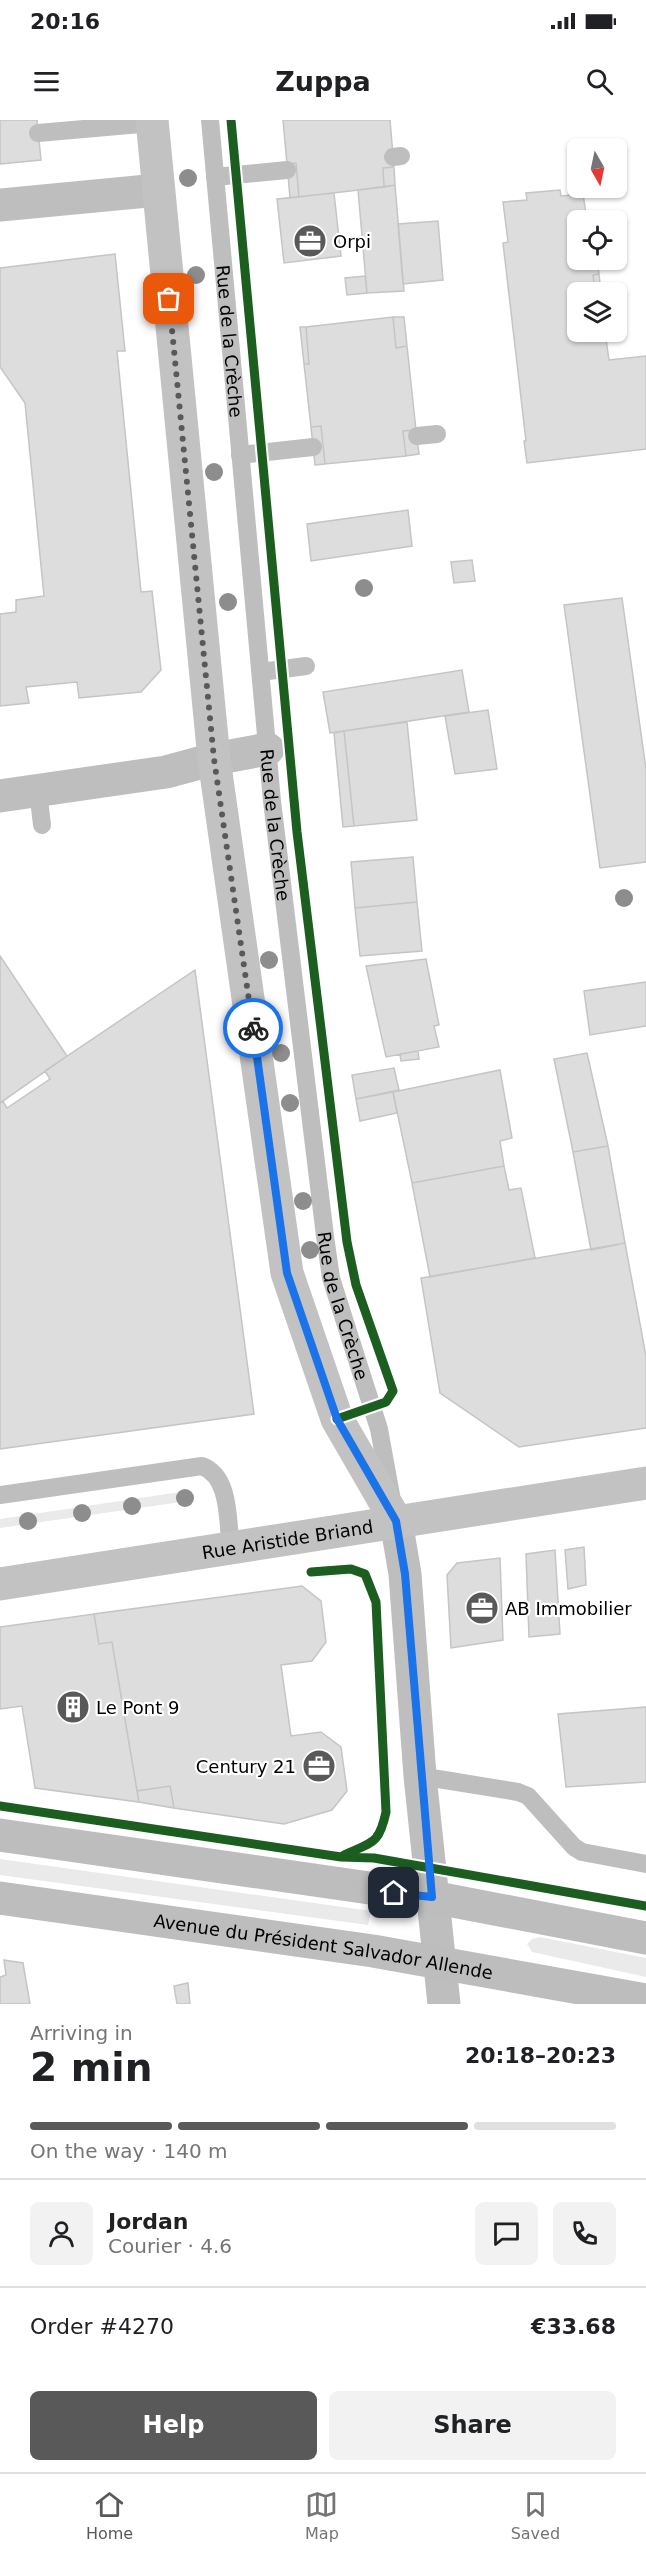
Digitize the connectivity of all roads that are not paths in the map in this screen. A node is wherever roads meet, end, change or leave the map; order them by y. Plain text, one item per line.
1 (210, 120) edge
2 (152, 122) edge
3 (38, 134) dead end
4 (287, 170) dead end
5 (216, 177) junction
6 (158, 190) junction
7 (0, 205) edge
8 (437, 434) dead end
9 (417, 436) dead end
10 (313, 447) dead end
11 (240, 455) junction
12 (306, 666) dead end
13 (261, 672) junction
14 (268, 749) junction
15 (214, 759) junction
16 (38, 791) junction
17 (0, 796) edge
18 (42, 825) dead end
19 (646, 1482) edge
20 (0, 1495) edge
21 (396, 1521) junction
22 (231, 1548) junction
23 (0, 1584) edge
24 (420, 1776) junction
25 (0, 1835) edge
26 (646, 1864) edge
27 (432, 1897) junction
28 (0, 1898) edge
29 (646, 1938) edge
30 (441, 1962) junction
31 (646, 2000) edge
32 (444, 2004) edge

1 - 5 lane, Rue de la Crèche
2 - 3 lane
2 - 6 street, Rue de la Crèche
4 - 5 lane
5 - 11 lane, Rue de la Crèche
6 - 7 street
6 - 15 street, Rue de la Crèche
8 - 9 lane
10 - 11 lane
11 - 13 lane, Rue de la Crèche
12 - 13 lane
13 - 14 lane, Rue de la Crèche
14 - 15 street
14 - 21 lane, Rue de la Crèche
15 - 16 street
15 - 21 street, Rue de la Crèche
16 - 17 street
16 - 18 lane
19 - 21 street, Rue Aristide Briand
20 - 22 lane
21 - 22 street, Rue Aristide Briand
21 - 24 street, Rue de la Crèche
22 - 23 street, Rue Aristide Briand
24 - 26 lane
24 - 27 street, Rue de la Crèche
25 - 27 main road
27 - 29 main road
27 - 30 street, Rue de la Crèche
28 - 30 main road, Avenue du Président Salvador Allende
30 - 31 main road, Avenue du Président Salvador Allende
30 - 32 street, Rue de la Crèche

